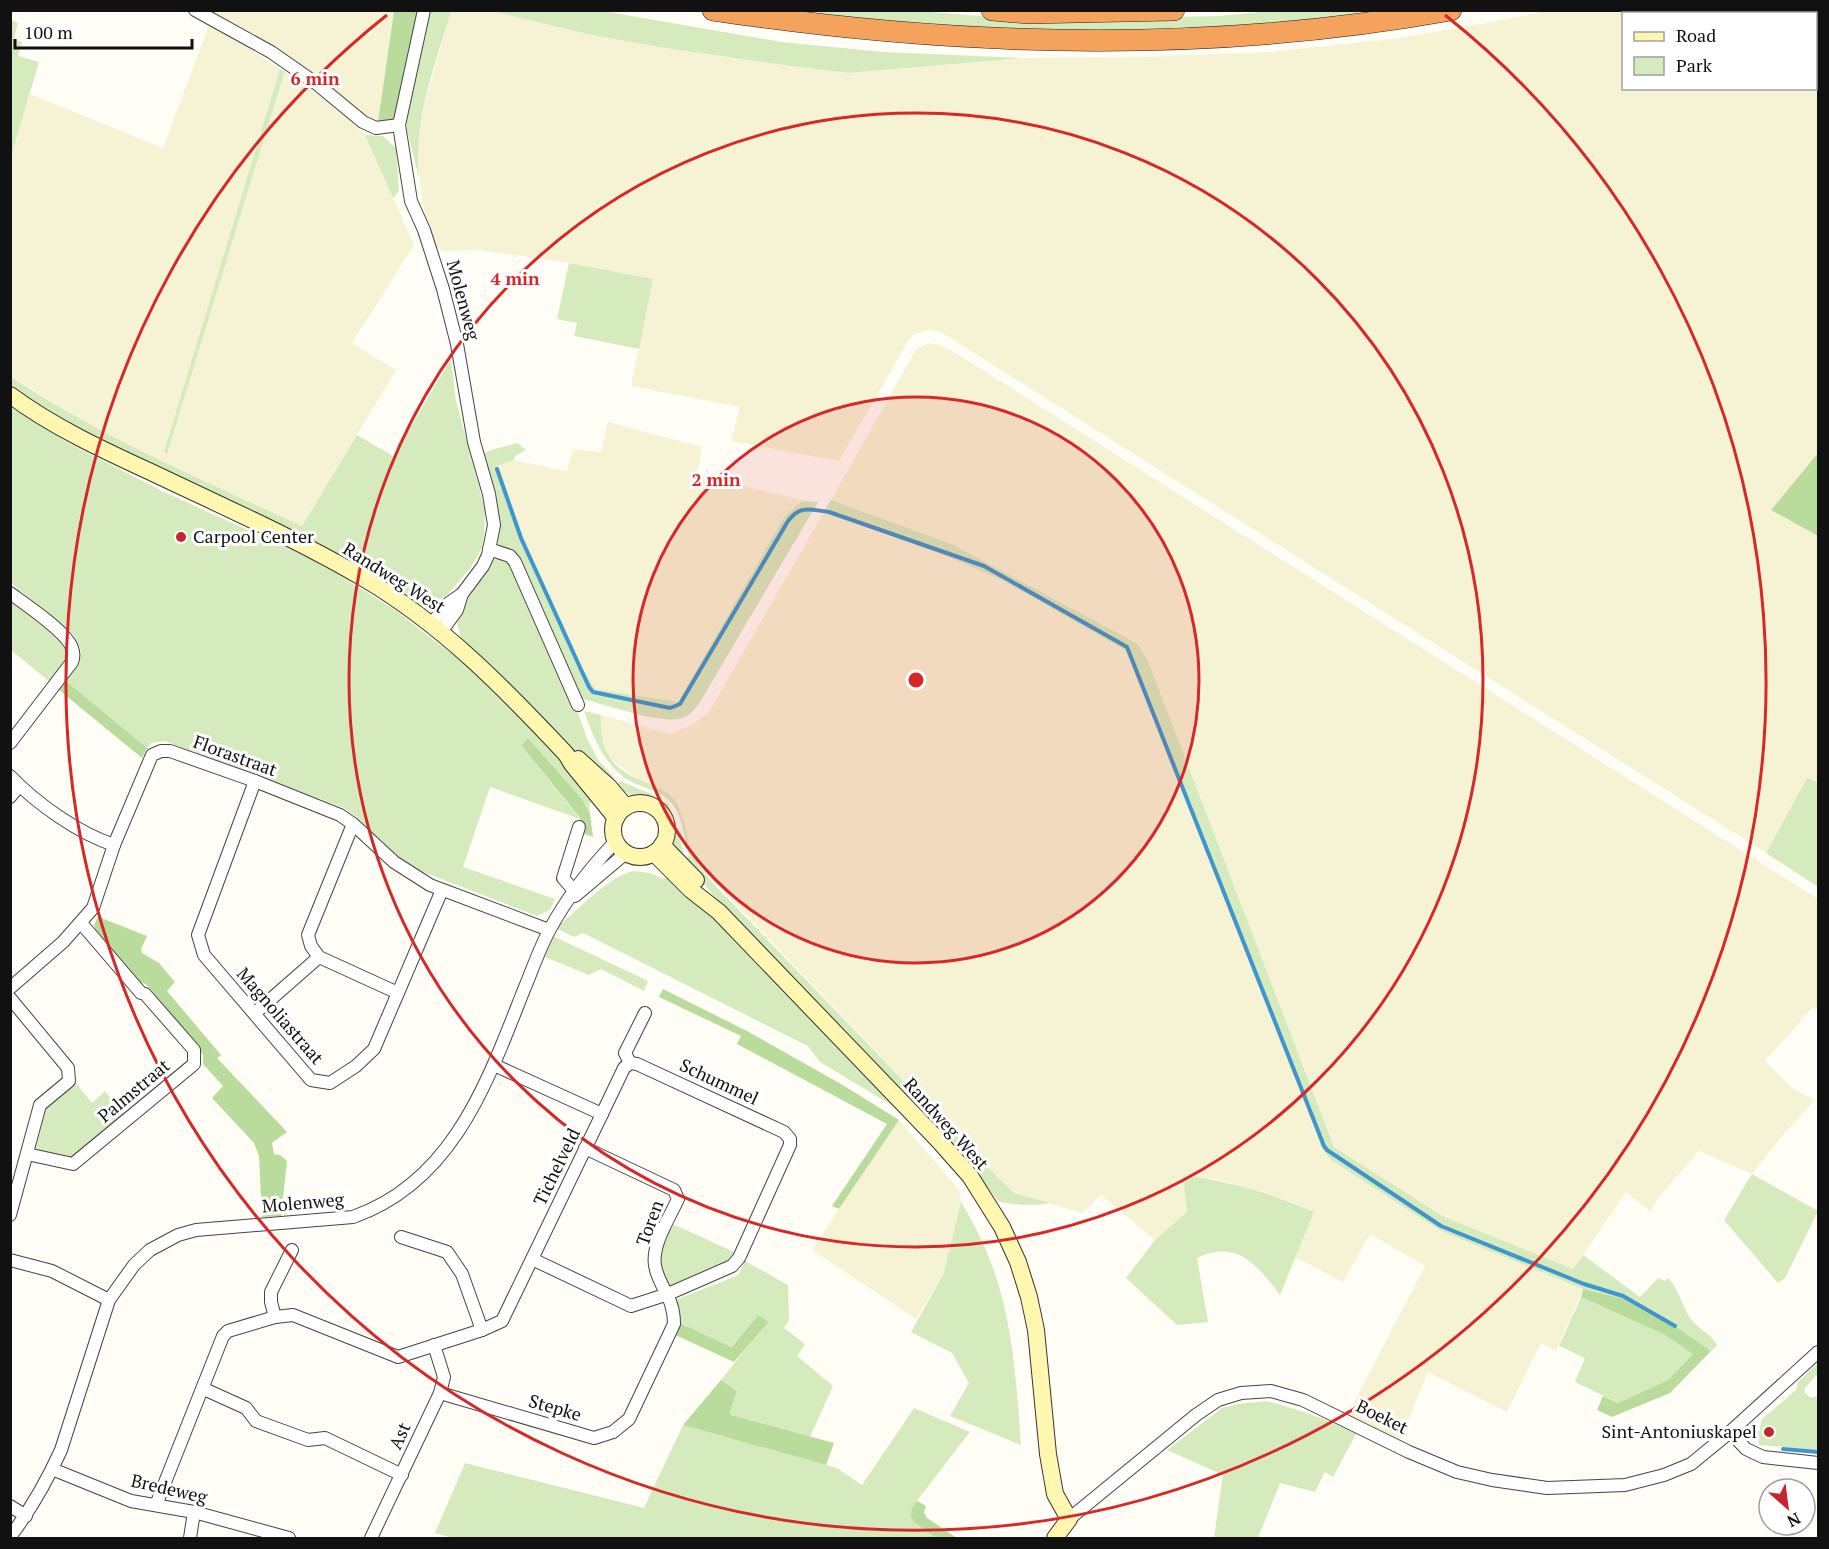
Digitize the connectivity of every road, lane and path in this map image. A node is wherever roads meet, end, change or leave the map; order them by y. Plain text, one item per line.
1 (195, 10) edge
2 (424, 10) edge
3 (713, 10) edge
4 (992, 10) edge
5 (1174, 10) edge
6 (1451, 10) edge
7 (399, 125) junction
8 (10, 395) edge
9 (489, 549) junction
10 (10, 593) edge
11 (436, 628) junction
12 (578, 705) dead end
13 (10, 743) edge
14 (15, 781) edge
15 (255, 781) junction
16 (10, 797) edge
17 (621, 813) junction
18 (353, 824) junction
19 (579, 827) dead end
20 (114, 845) junction
21 (621, 847) junction
22 (658, 849) junction
23 (442, 890) junction
24 (575, 893) junction
25 (81, 923) junction
26 (549, 930) junction
27 (319, 957) junction
28 (10, 988) edge
29 (398, 993) junction
30 (10, 998) edge
31 (255, 1013) junction
32 (645, 1013) dead end
33 (630, 1063) junction
34 (494, 1065) junction
35 (602, 1114) junction
36 (585, 1148) junction
37 (27, 1154) junction
38 (10, 1215) edge
39 (401, 1237) dead end
40 (292, 1250) dead end
41 (532, 1259) junction
42 (10, 1260) edge
43 (668, 1294) junction
44 (109, 1300) junction
45 (275, 1317) junction
46 (482, 1330) junction
47 (434, 1345) junction
48 (1818, 1352) edge
49 (204, 1389) junction
50 (440, 1393) junction
51 (1730, 1432) junction
52 (1818, 1463) edge
53 (52, 1469) junction
54 (402, 1475) junction
55 (156, 1505) junction
56 (10, 1506) edge
57 (194, 1512) junction
58 (26, 1516) junction
59 (1069, 1519) junction
60 (10, 1537) edge
61 (190, 1539) edge
62 (289, 1539) edge
63 (371, 1539) edge
64 (1055, 1539) edge

1 - 7 street
2 - 7 street, Molenweg
3 - 6 highway
4 - 5 highway
7 - 9 street, Molenweg
8 - 11 street, Randweg West
9 - 11 street, Molenweg
9 - 12 street
10 - 13 street
11 - 17 street, Randweg West
14 - 16 street
14 - 20 street
15 - 18 street, Florastraat
15 - 20 street, Florastraat
15 - 31 street, Magnoliastraat
17 - 21 street
17 - 22 street
18 - 23 street, Florastraat
18 - 27 street
19 - 24 street
20 - 25 street, Florastraat
21 - 22 street
21 - 24 street, Molenweg
22 - 59 street, Randweg West
23 - 26 street, Florastraat
23 - 29 street, Magnoliastraat
24 - 26 street, Molenweg
25 - 28 street, Florastraat
25 - 37 street, Palmstraat
26 - 34 street, Molenweg
27 - 29 street
27 - 31 street
29 - 31 street, Magnoliastraat
30 - 37 street
32 - 33 street
33 - 35 street
33 - 43 street, Schummel
34 - 35 street, Tichelveld
34 - 44 street, Molenweg
35 - 36 street, Tichelveld
36 - 41 street, Tichelveld
36 - 43 street, Toren
37 - 38 street
39 - 46 street
40 - 45 street
41 - 43 street
41 - 46 street, Tichelveld
42 - 44 street
43 - 50 street, Stepke
44 - 53 street, Molenweg
45 - 47 street, Tichelveld
45 - 49 street, Tichelveld
46 - 47 street, Tichelveld
47 - 50 street, Ast
48 - 51 street, Boeket
49 - 54 street
49 - 55 street, Tichelveld
50 - 54 street, Ast
51 - 52 street
51 - 59 street, Boeket
53 - 55 street, Bredeweg
53 - 58 street
54 - 63 street, Ast
55 - 57 street, Bredeweg
56 - 58 street
57 - 61 street
57 - 62 street, Bredeweg
58 - 60 street
59 - 64 street, Boeket

